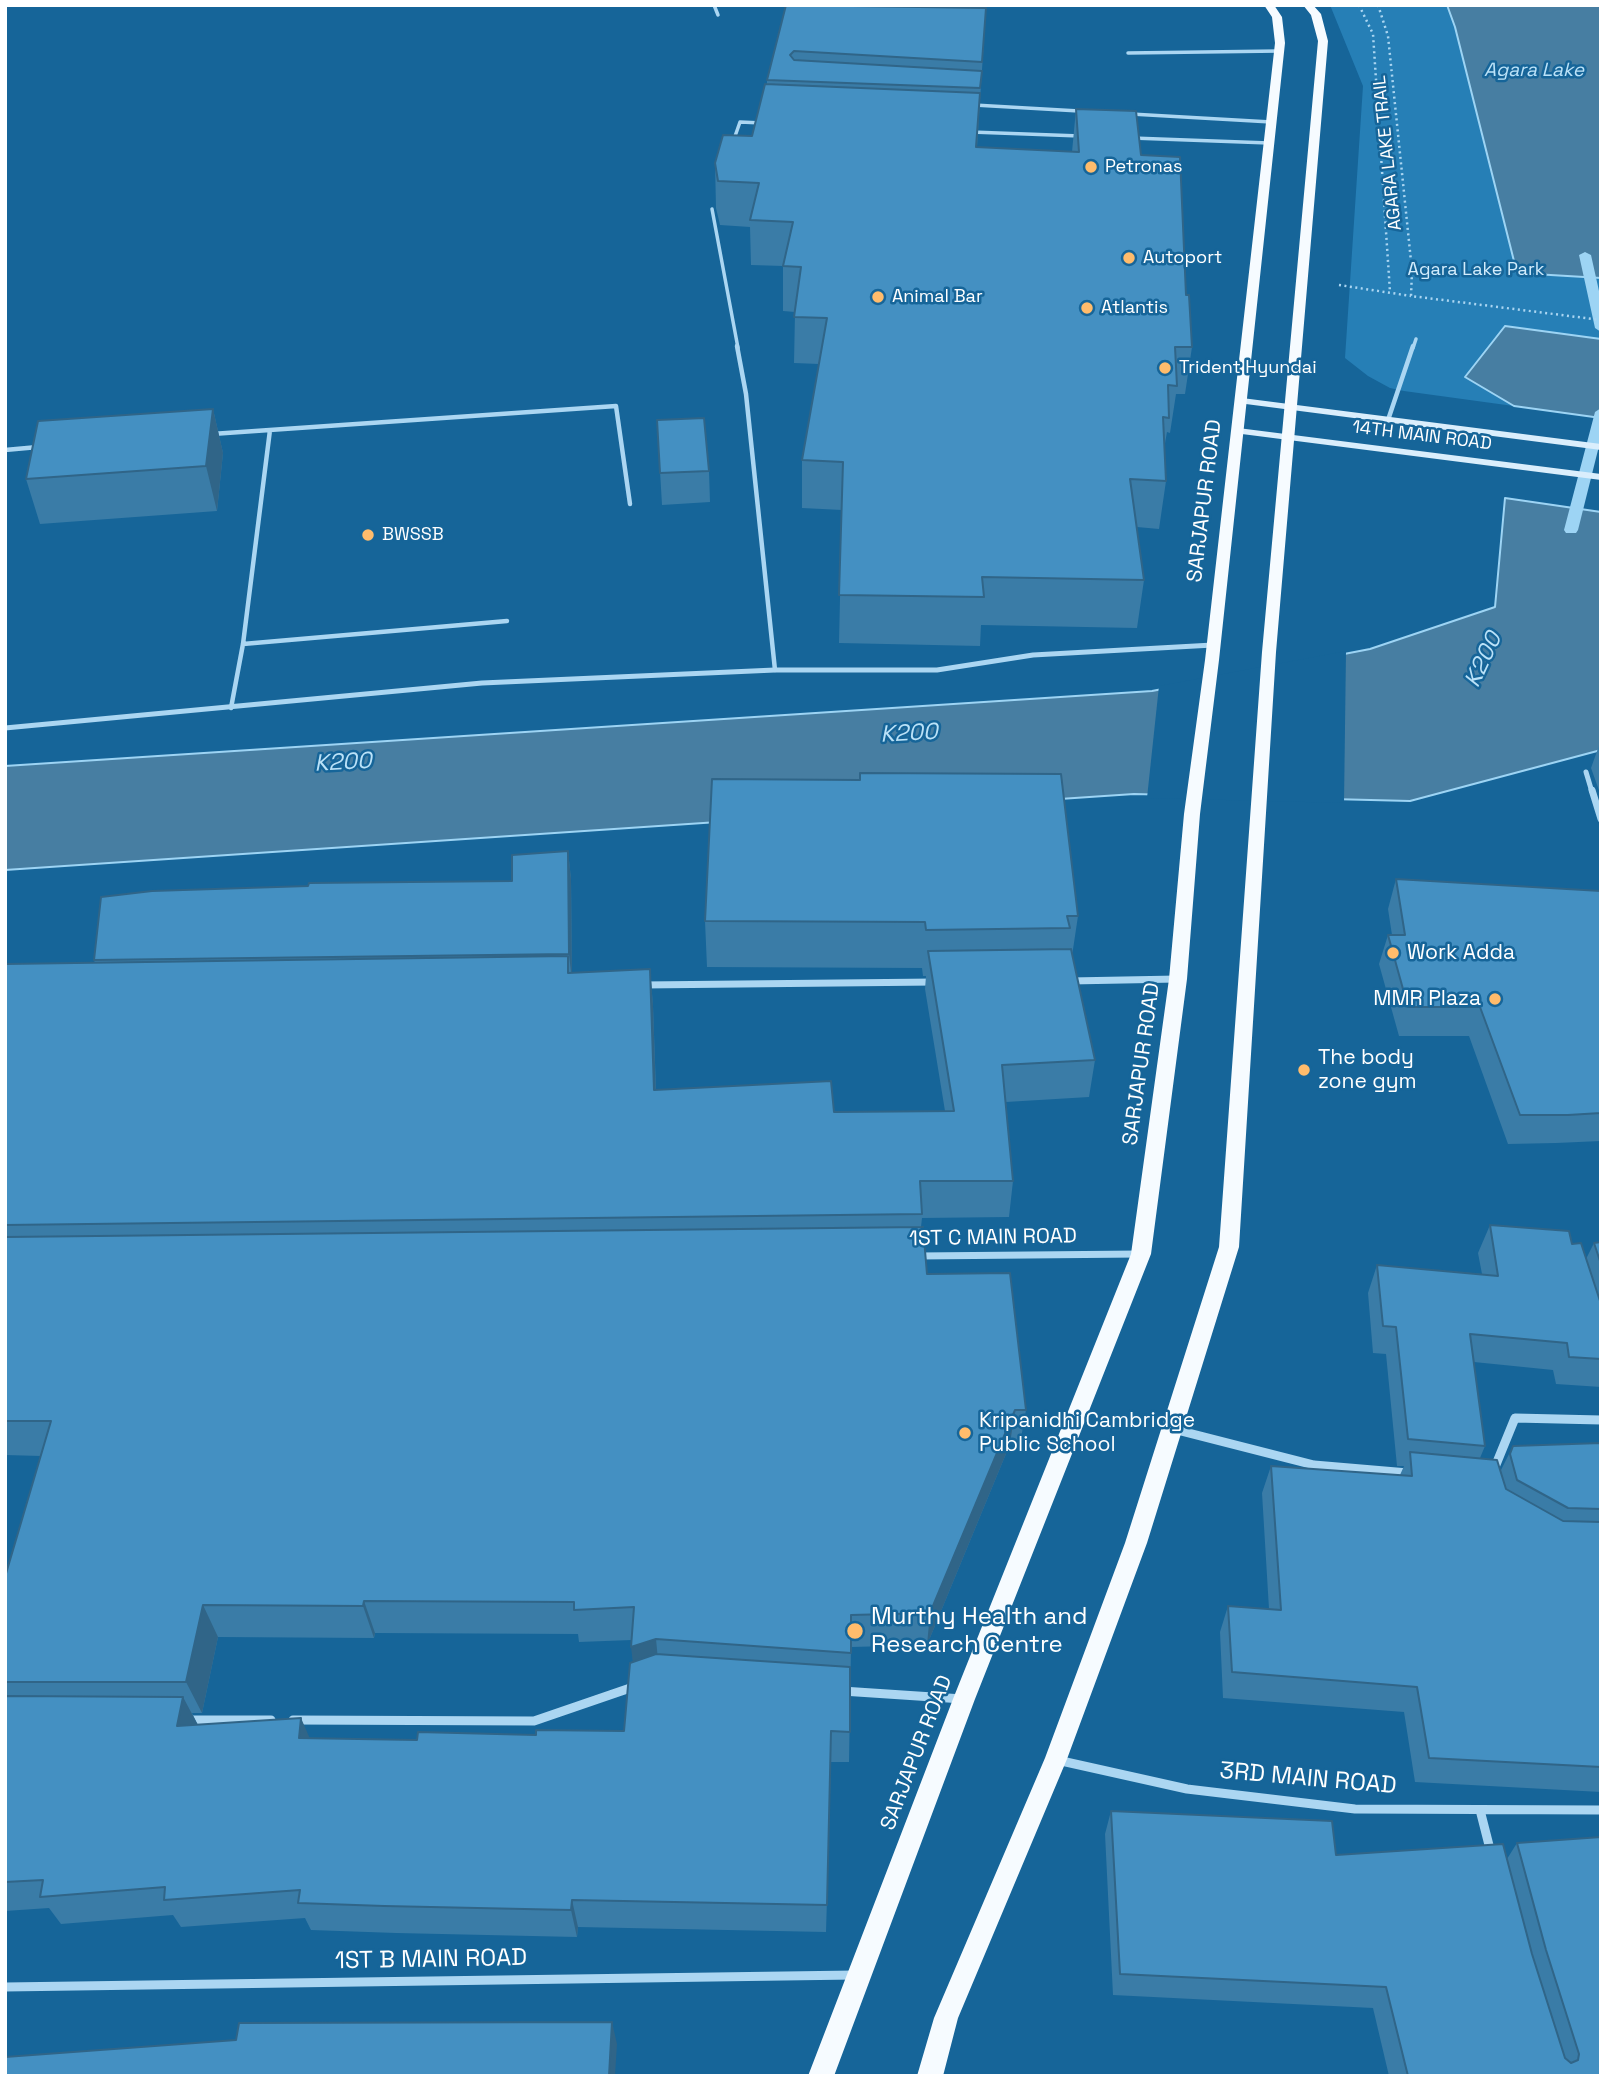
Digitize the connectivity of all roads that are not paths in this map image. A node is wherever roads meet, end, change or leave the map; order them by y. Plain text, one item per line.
1 (714, 5) edge
2 (1269, 5) edge
3 (1308, 5) edge
4 (718, 15) dead end
5 (1279, 51) junction
6 (1128, 53) dead end
7 (971, 104) edge
8 (1080, 111) edge
9 (1121, 113) edge
10 (1271, 122) junction
11 (768, 124) edge
12 (963, 131) edge
13 (1088, 136) edge
14 (1130, 138) edge
15 (1269, 143) junction
16 (732, 144) edge
17 (712, 209) dead end
18 (1416, 340) dead end
19 (1241, 401) junction
20 (1292, 408) junction
21 (1388, 420) junction
22 (270, 430) junction
23 (1238, 431) junction
24 (201, 435) edge
25 (1289, 437) junction
26 (47, 446) edge
27 (1601, 447) edge
28 (5, 450) edge
29 (1601, 477) edge
30 (631, 504) dead end
31 (507, 621) dead end
32 (243, 644) junction
33 (1213, 652) junction
34 (775, 670) junction
35 (231, 708) junction
36 (5, 728) edge
37 (1586, 772) dead end
38 (1601, 819) edge
39 (1178, 979) junction
40 (1067, 981) edge
41 (942, 982) edge
42 (637, 986) edge
43 (1141, 1254) junction
44 (906, 1256) edge
45 (1601, 1420) edge
46 (1172, 1429) junction
47 (1422, 1474) edge
48 (1489, 1480) edge
49 (647, 1683) edge
50 (825, 1689) edge
51 (964, 1699) junction
52 (172, 1720) edge
53 (1056, 1759) junction
54 (1480, 1810) junction
55 (1601, 1810) edge
56 (1493, 1860) edge
57 (858, 1975) junction
58 (5, 1987) edge
59 (821, 2076) edge
60 (930, 2076) edge

1 - 4 lane
2 - 5 main road, SARJAPUR ROAD
3 - 20 main road
5 - 6 lane
5 - 10 main road, SARJAPUR ROAD
7 - 8 lane
9 - 10 lane
10 - 15 main road, SARJAPUR ROAD
11 - 16 lane
12 - 13 lane
14 - 15 lane
15 - 19 main road, SARJAPUR ROAD
17 - 34 lane
18 - 21 lane
19 - 20 main road, 14TH MAIN ROAD
19 - 23 main road, SARJAPUR ROAD
20 - 21 main road, 14TH MAIN ROAD
20 - 25 main road
21 - 27 main road, 14TH MAIN ROAD
22 - 24 lane
22 - 30 lane
22 - 32 lane
23 - 25 main road, 14TH MAIN ROAD
23 - 33 main road, SARJAPUR ROAD
25 - 29 main road, 14TH MAIN ROAD
25 - 46 main road
26 - 28 lane
31 - 32 lane
32 - 35 lane
33 - 34 street
33 - 39 main road, SARJAPUR ROAD
34 - 35 street
35 - 36 street
37 - 38 street
39 - 40 street
39 - 43 main road, SARJAPUR ROAD
41 - 42 street
43 - 44 street, 1ST C MAIN ROAD
43 - 51 main road, SARJAPUR ROAD
45 - 48 street
46 - 47 street
46 - 53 main road
49 - 52 street
50 - 51 street
51 - 57 main road, SARJAPUR ROAD
53 - 54 street, 3RD MAIN ROAD
53 - 60 main road
54 - 55 street, 3RD MAIN ROAD
54 - 56 street
57 - 58 street, 1ST B MAIN ROAD
57 - 59 main road, SARJAPUR ROAD

